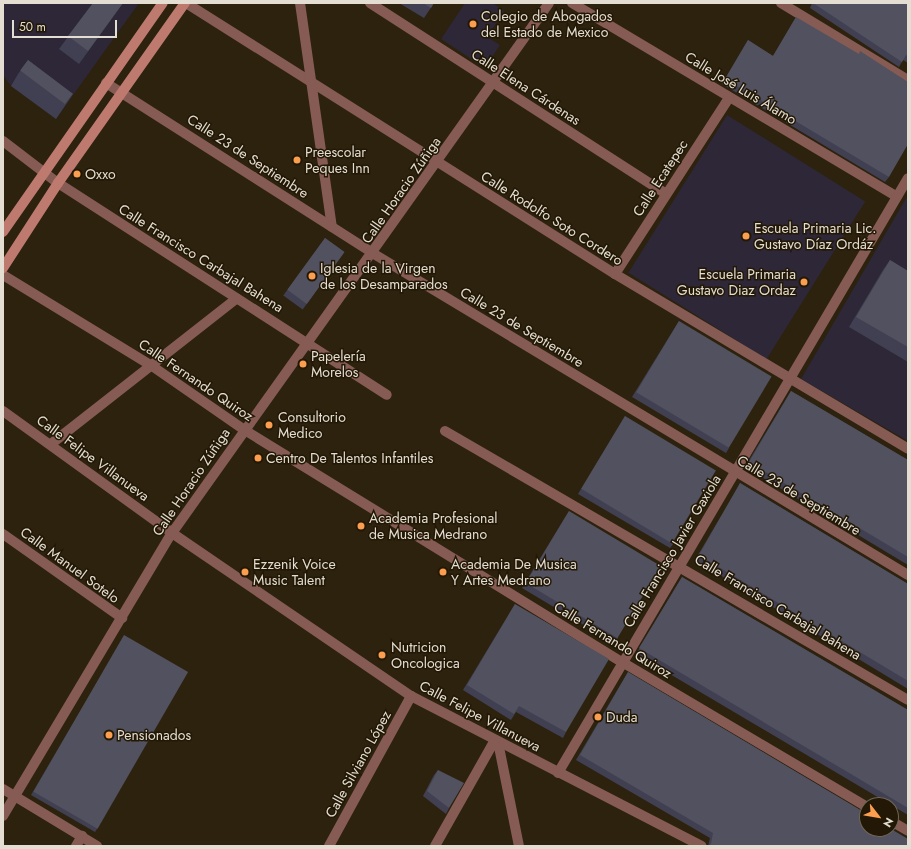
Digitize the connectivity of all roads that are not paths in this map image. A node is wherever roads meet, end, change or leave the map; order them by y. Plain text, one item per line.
1 (163, 3) edge
2 (186, 3) edge
3 (300, 3) edge
4 (370, 3) edge
5 (549, 3) edge
6 (572, 3) edge
7 (781, 3) edge
8 (908, 80) edge
9 (106, 83) junction
10 (494, 83) junction
11 (312, 84) junction
12 (122, 93) junction
13 (729, 98) junction
14 (3, 141) edge
15 (437, 163) junction
16 (44, 173) junction
17 (908, 178) edge
18 (58, 183) junction
19 (666, 194) junction
20 (897, 197) junction
21 (332, 226) junction
22 (3, 232) edge
23 (374, 254) junction
24 (3, 268) edge
25 (615, 274) junction
26 (3, 275) edge
27 (237, 298) junction
28 (307, 341) junction
29 (152, 366) junction
30 (789, 379) junction
31 (387, 394) dead end
32 (3, 411) edge
33 (243, 429) junction
34 (446, 431) dead end
35 (51, 444) junction
36 (908, 449) edge
37 (734, 473) junction
38 (172, 533) junction
39 (3, 534) edge
40 (680, 565) junction
41 (908, 575) edge
42 (122, 618) junction
43 (622, 662) junction
44 (411, 696) junction
45 (908, 700) edge
46 (496, 741) junction
47 (558, 772) junction
48 (3, 788) edge
49 (15, 797) junction
50 (859, 802) edge
51 (3, 816) edge
52 (899, 826) edge
53 (908, 831) edge
54 (82, 836) junction
55 (700, 845) edge
56 (76, 846) edge
57 (97, 846) edge
58 (329, 846) edge
59 (435, 846) edge
60 (519, 846) edge

1 - 9 main road
2 - 11 street, Calle Rodolfo Soto Cordero
2 - 12 main road
3 - 11 street
4 - 10 street, Calle Elena Cárdenas
5 - 10 street, Calle Horacio Zúñiga
6 - 13 street, Calle José Luis Álamo
7 - 8 street
9 - 12 street, Calle 23 de Septiembre
9 - 16 main road
10 - 15 street, Calle Horacio Zúñiga
10 - 19 street, Calle Elena Cárdenas
11 - 15 street, Calle Rodolfo Soto Cordero
11 - 21 street
12 - 18 main road
12 - 21 street, Calle 23 de Septiembre
13 - 19 street, Calle Ecatepec
13 - 20 street, Calle José Luis Álamo
14 - 16 street, Calle Francisco Carbajal Bahena
15 - 23 street, Calle Horacio Zúñiga
15 - 25 street, Calle Rodolfo Soto Cordero
16 - 18 street, Calle Francisco Carbajal Bahena
16 - 22 main road
17 - 20 street, Calle Francisco Javier Gaxiola
18 - 24 main road
18 - 27 street, Calle Francisco Carbajal Bahena
19 - 25 street, Calle Ecatepec
20 - 30 street, Calle Francisco Javier Gaxiola
21 - 23 street, Calle 23 de Septiembre
23 - 28 street, Calle Horacio Zúñiga
23 - 37 street, Calle 23 de Septiembre
25 - 30 street, Calle Rodolfo Soto Cordero
26 - 29 street, Calle Fernando Quiroz
27 - 28 street, Calle Francisco Carbajal Bahena
27 - 29 street
28 - 31 street, Calle Francisco Carbajal Bahena
28 - 33 street, Calle Horacio Zúñiga
29 - 33 street, Calle Fernando Quiroz
29 - 35 street
30 - 36 street, Calle Rodolfo Soto Cordero
30 - 37 street, Calle Francisco Javier Gaxiola
32 - 35 street, Calle Felipe Villanueva
33 - 38 street, Calle Horacio Zúñiga
33 - 43 street, Calle Fernando Quiroz
34 - 40 street, Calle Francisco Carbajal Bahena
35 - 38 street, Calle Felipe Villanueva
37 - 40 street, Calle Francisco Javier Gaxiola
37 - 41 street, Calle 23 de Septiembre
38 - 42 street, Calle Horacio Zúñiga
38 - 44 street, Calle Felipe Villanueva
39 - 42 street, Calle Manuel Sotelo
40 - 43 street, Calle Francisco Javier Gaxiola
40 - 45 street, Calle Francisco Carbajal Bahena
42 - 49 street, Calle Horacio Zúñiga
43 - 47 street, Calle Francisco Javier Gaxiola
43 - 50 street, Calle Fernando Quiroz
44 - 46 street, Calle Felipe Villanueva
44 - 58 street, Calle Silviano López
46 - 47 street, Calle Felipe Villanueva
46 - 59 street
46 - 60 street
47 - 55 street, Calle Felipe Villanueva
48 - 49 street
49 - 51 street, Calle Horacio Zúñiga
49 - 54 street
52 - 53 street
54 - 56 street
54 - 57 street

